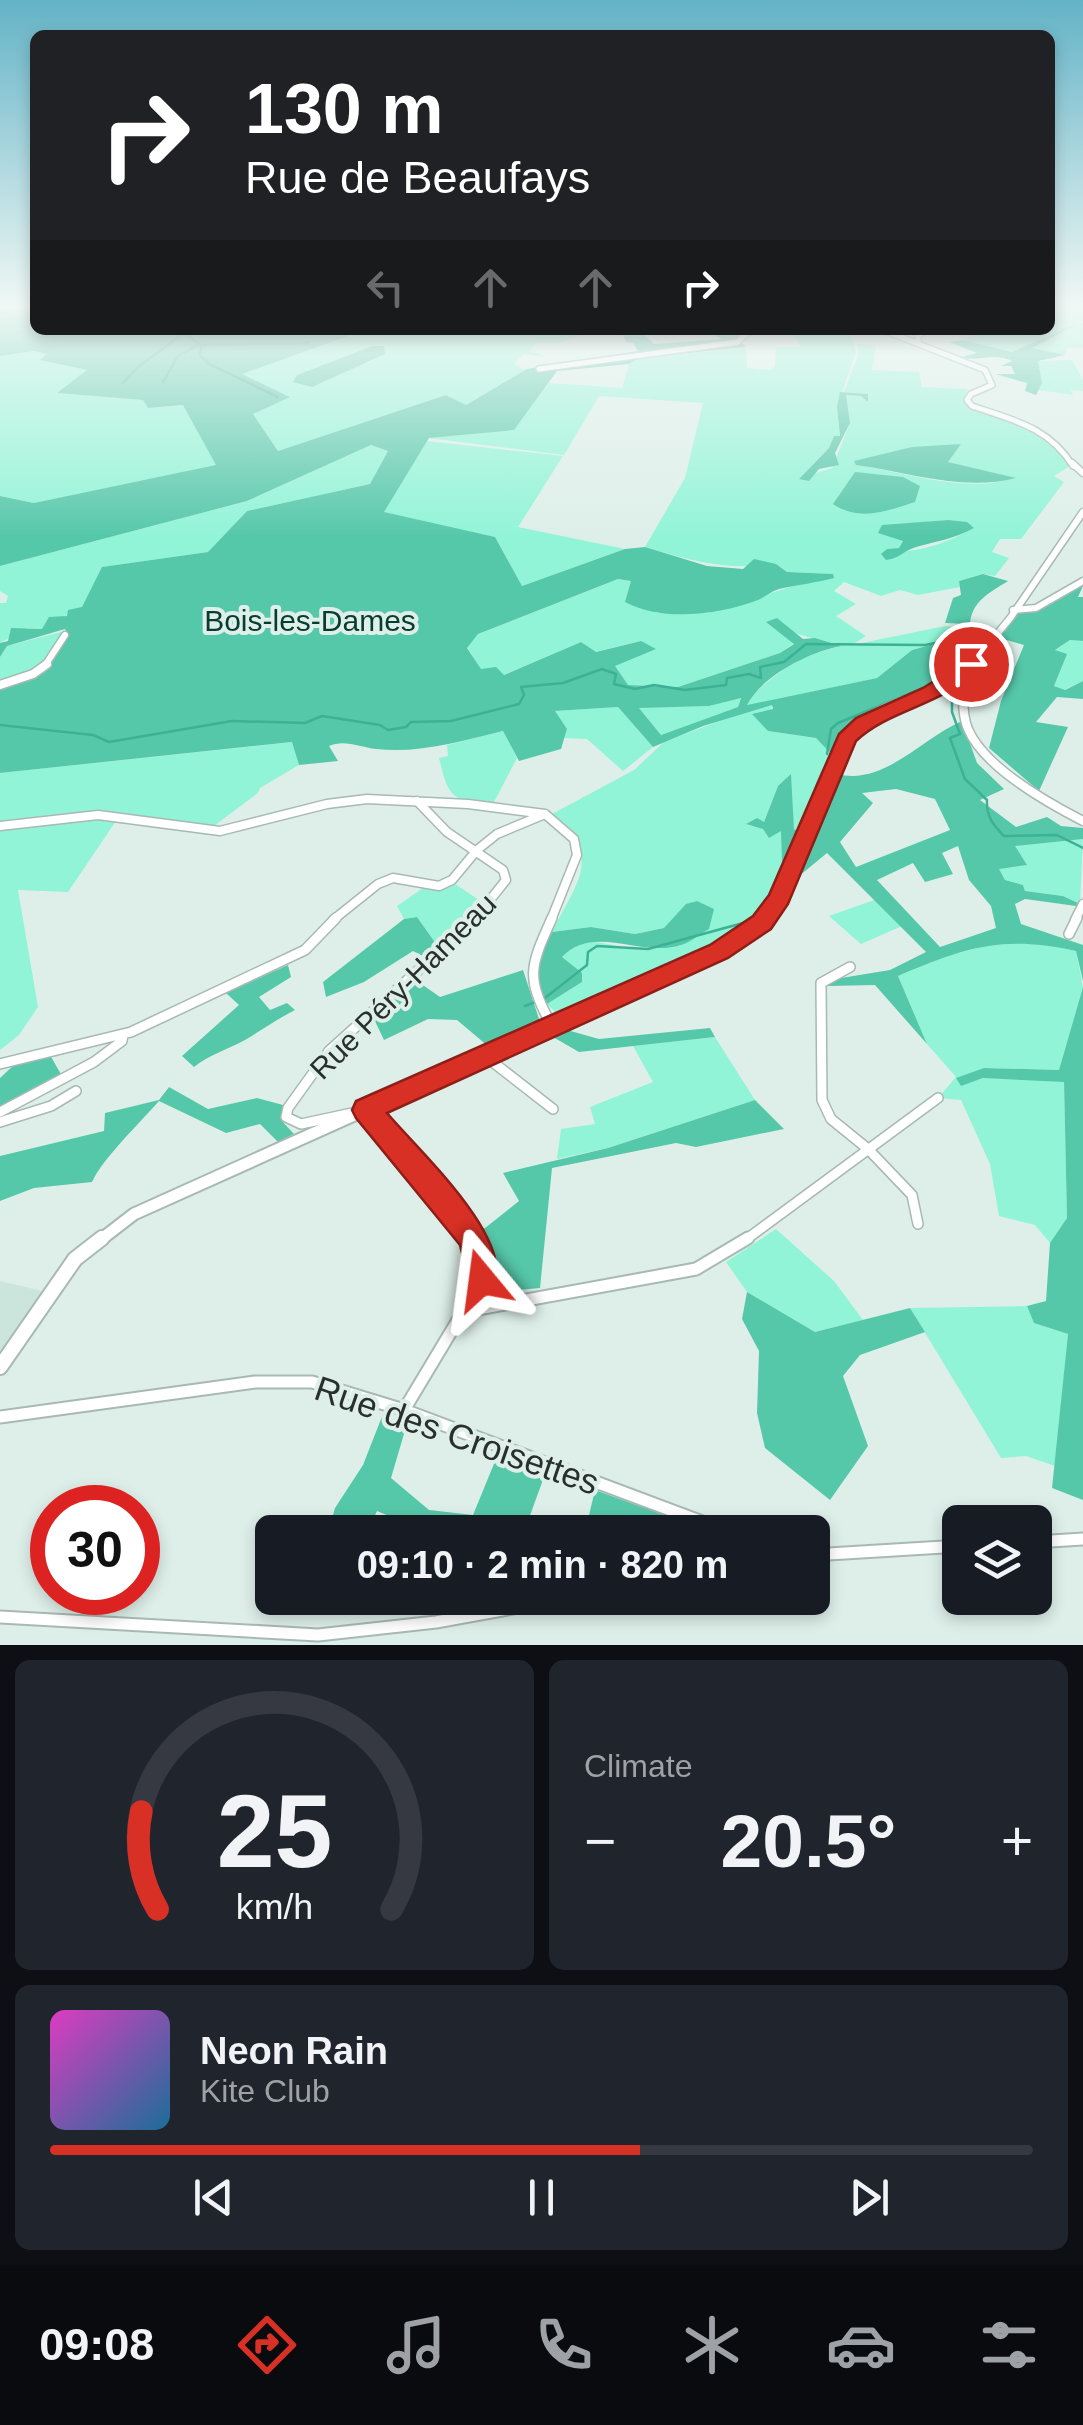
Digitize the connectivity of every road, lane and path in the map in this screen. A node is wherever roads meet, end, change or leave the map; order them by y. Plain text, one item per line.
1 (992, 383) edge
2 (1083, 473) edge
3 (1083, 512) edge
4 (1083, 582) edge
5 (1013, 610) junction
6 (65, 635) dead end
7 (961, 676) junction
8 (0, 685) edge
9 (417, 802) junction
10 (545, 814) junction
11 (1083, 822) edge
12 (0, 826) edge
13 (476, 850) junction
14 (1083, 904) edge
15 (1069, 934) dead end
16 (850, 967) dead end
17 (552, 1026) junction
18 (122, 1034) junction
19 (486, 1056) junction
20 (0, 1064) edge
21 (76, 1091) dead end
22 (938, 1098) dead end
23 (553, 1109) dead end
24 (361, 1111) junction
25 (0, 1112) edge
26 (0, 1122) edge
27 (868, 1149) junction
28 (918, 1224) dead end
29 (482, 1280) junction
30 (522, 1300) junction
31 (461, 1312) junction
32 (0, 1367) edge
33 (404, 1410) junction
34 (0, 1417) edge
35 (684, 1515) edge
36 (1083, 1539) edge
37 (1052, 1541) edge
38 (942, 1547) edge
39 (830, 1555) edge
40 (474, 1615) edge
41 (0, 1617) edge
42 (317, 1640) edge

1 - 2 street
3 - 5 street
4 - 5 street
5 - 7 street
6 - 8 street
7 - 11 street
7 - 17 street
9 - 10 street
9 - 12 street
9 - 13 street, Rue Péry-Hameau
10 - 13 street, Rue Péry-Hameau
10 - 17 street
13 - 18 street, Rue Péry-Hameau
13 - 24 street, Rue Péry-Hameau
14 - 15 street
16 - 27 street
17 - 19 street
18 - 20 street
18 - 25 street
19 - 23 street
19 - 24 street
21 - 26 street
22 - 27 street
24 - 29 street
24 - 32 street
27 - 28 street
27 - 30 street
29 - 30 street
29 - 31 street
30 - 31 street
31 - 33 street
33 - 34 street, Rue des Croisettes
33 - 35 street, Rue des Croisettes
36 - 37 street
38 - 39 street
40 - 42 street
41 - 42 street

